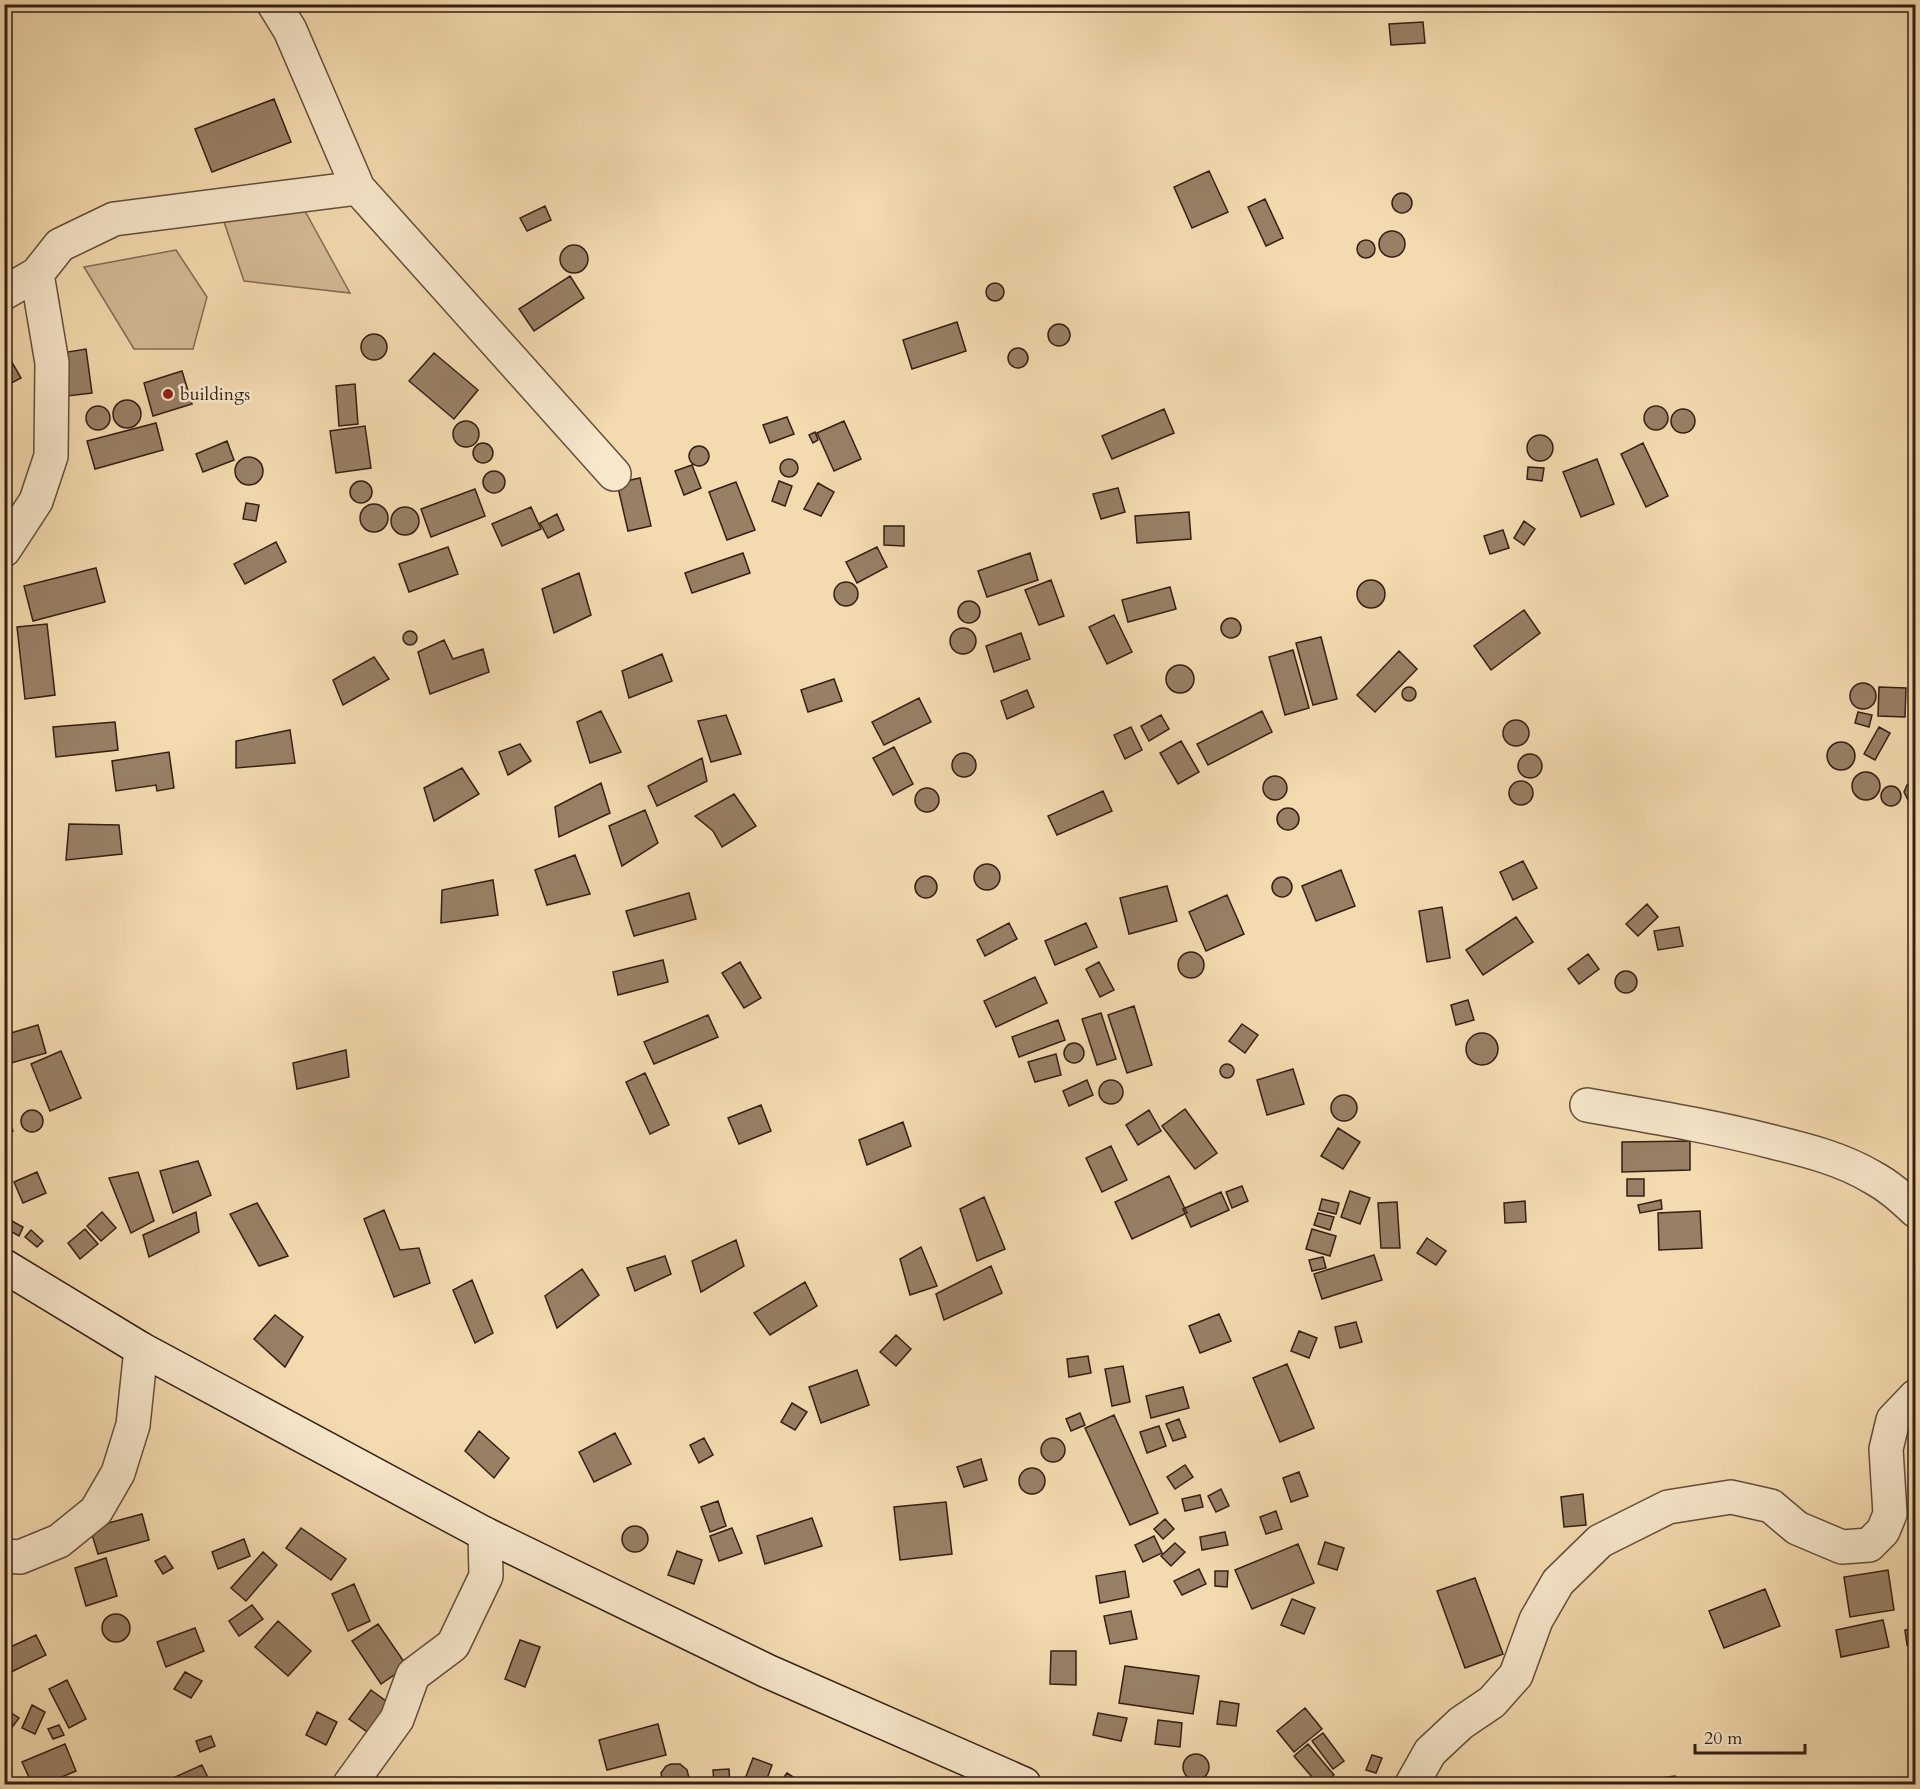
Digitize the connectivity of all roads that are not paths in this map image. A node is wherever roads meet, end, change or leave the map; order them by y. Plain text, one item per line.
1 (274, 4) edge
2 (358, 188) junction
3 (37, 274) junction
4 (4, 293) edge
5 (614, 474) dead end
6 (4, 550) edge
7 (1587, 1105) dead end
8 (1916, 1211) edge
9 (4, 1266) edge
10 (141, 1349) junction
11 (1916, 1396) edge
12 (485, 1534) junction
13 (4, 1556) edge
14 (350, 1785) edge
15 (1024, 1785) edge
16 (1412, 1785) edge

1 - 2 street
2 - 3 street
2 - 5 street
3 - 4 street
3 - 6 street
7 - 8 street
9 - 10 street
10 - 12 street
10 - 13 street
11 - 16 street
12 - 14 street
12 - 15 street

